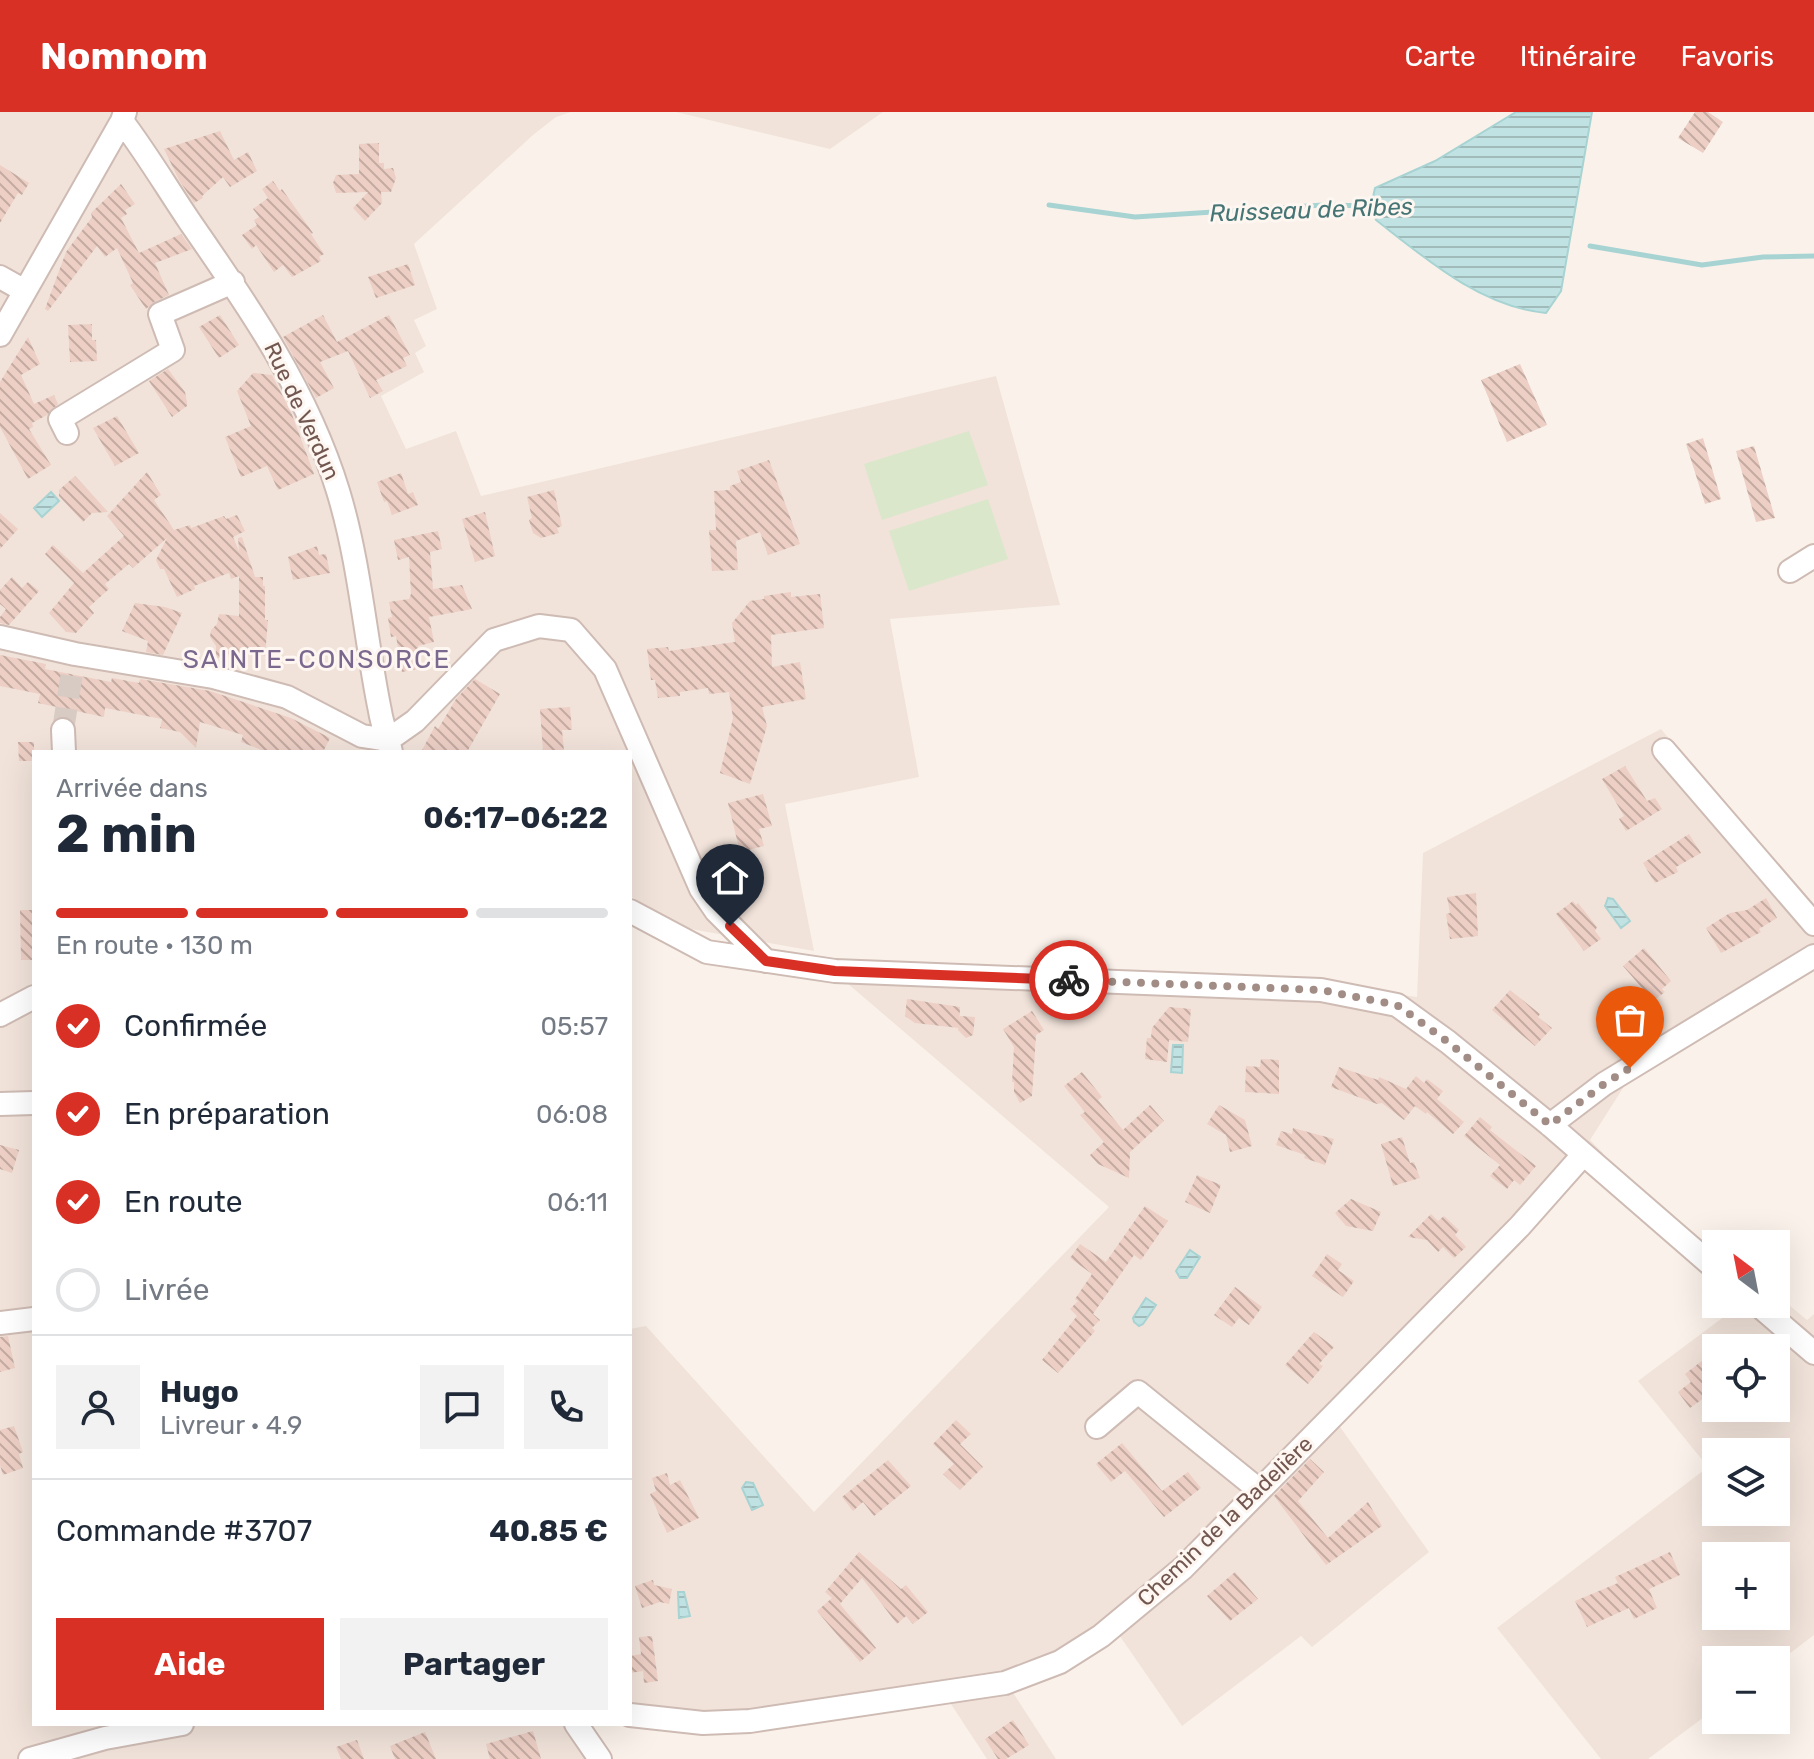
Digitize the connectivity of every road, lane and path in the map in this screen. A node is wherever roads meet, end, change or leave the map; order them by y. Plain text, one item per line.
1 (123, 117) edge
2 (0, 277) edge
3 (233, 282) junction
4 (25, 291) junction
5 (0, 335) edge
6 (67, 433) dead end
7 (1814, 556) edge
8 (1790, 571) dead end
9 (0, 637) edge
10 (393, 748) edge
11 (1664, 750) dead end
12 (713, 906) junction
13 (632, 912) edge
14 (1814, 924) edge
15 (688, 943) junction
16 (1814, 956) edge
17 (766, 961) junction
18 (32, 998) edge
19 (0, 1015) edge
20 (32, 1103) edge
21 (0, 1104) edge
22 (1550, 1125) junction
23 (1582, 1156) junction
24 (1702, 1257) edge
25 (1773, 1318) edge
26 (32, 1319) edge
27 (0, 1323) edge
28 (1814, 1353) edge
29 (1097, 1427) dead end
30 (1259, 1490) junction
31 (632, 1715) edge
32 (171, 1726) edge
33 (577, 1726) edge
34 (30, 1759) edge
35 (600, 1759) edge

1 - 3 street, Rue de Verdun
1 - 4 street
2 - 4 street
3 - 6 street
3 - 10 street, Rue de Verdun
4 - 5 street
7 - 8 street
9 - 10 street
10 - 12 street
11 - 14 street
12 - 15 street
12 - 17 street
13 - 15 street
15 - 17 street
16 - 22 street
17 - 22 street
18 - 19 street
20 - 21 street
22 - 23 street
23 - 24 street
23 - 30 street, Chemin de la Badelière
25 - 28 street
26 - 27 street
29 - 30 street
30 - 31 street, Chemin de la Badelière
32 - 34 street
33 - 35 street

